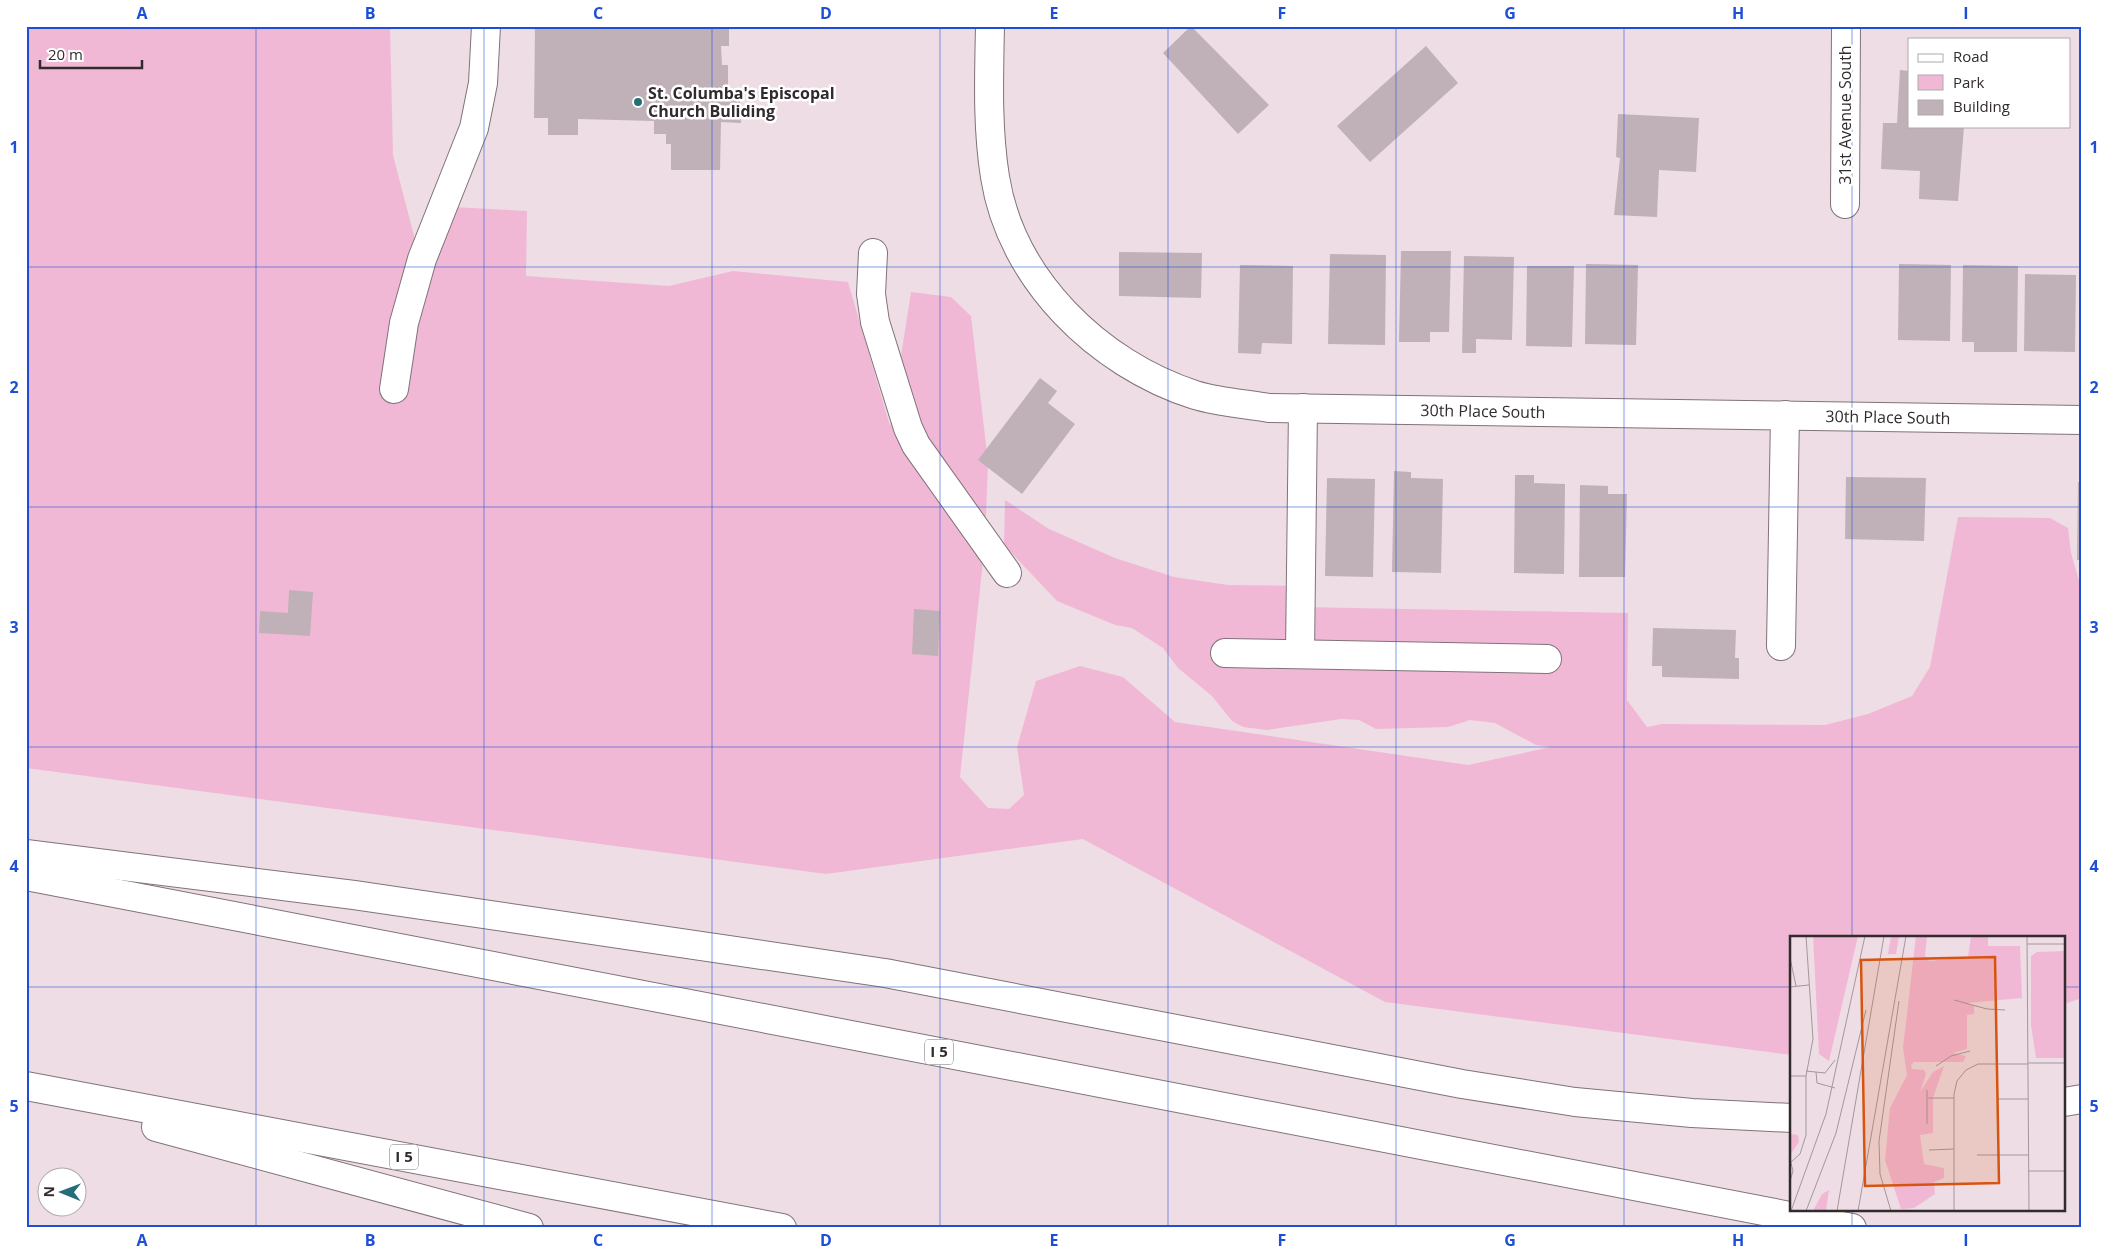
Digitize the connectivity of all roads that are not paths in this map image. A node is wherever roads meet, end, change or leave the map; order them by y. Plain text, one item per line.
1 (486, 26) edge
2 (990, 26) edge
3 (1846, 26) edge
4 (1845, 204) dead end
5 (873, 253) dead end
6 (394, 389) dead end
7 (1303, 408) junction
8 (1785, 415) junction
9 (2082, 420) edge
10 (1007, 573) dead end
11 (1781, 646) dead end
12 (1225, 653) dead end
13 (1300, 653) junction
14 (1547, 659) dead end
15 (26, 854) edge
16 (26, 876) edge
17 (26, 1086) edge
18 (26, 1092) edge
19 (2082, 1099) edge
20 (2066, 1102) edge
21 (1790, 1118) edge
22 (529, 1228) edge
23 (782, 1228) edge
24 (1852, 1228) edge

1 - 6 main road
2 - 7 main road, 30th Place South
3 - 4 main road, 31st Avenue South
5 - 10 main road
7 - 8 main road, 30th Place South
7 - 13 main road
8 - 9 main road, 30th Place South
8 - 11 main road
12 - 13 main road
13 - 14 main road
15 - 21 main road
16 - 24 main road, I 5
17 - 23 main road, I 5
18 - 22 main road
19 - 20 main road

